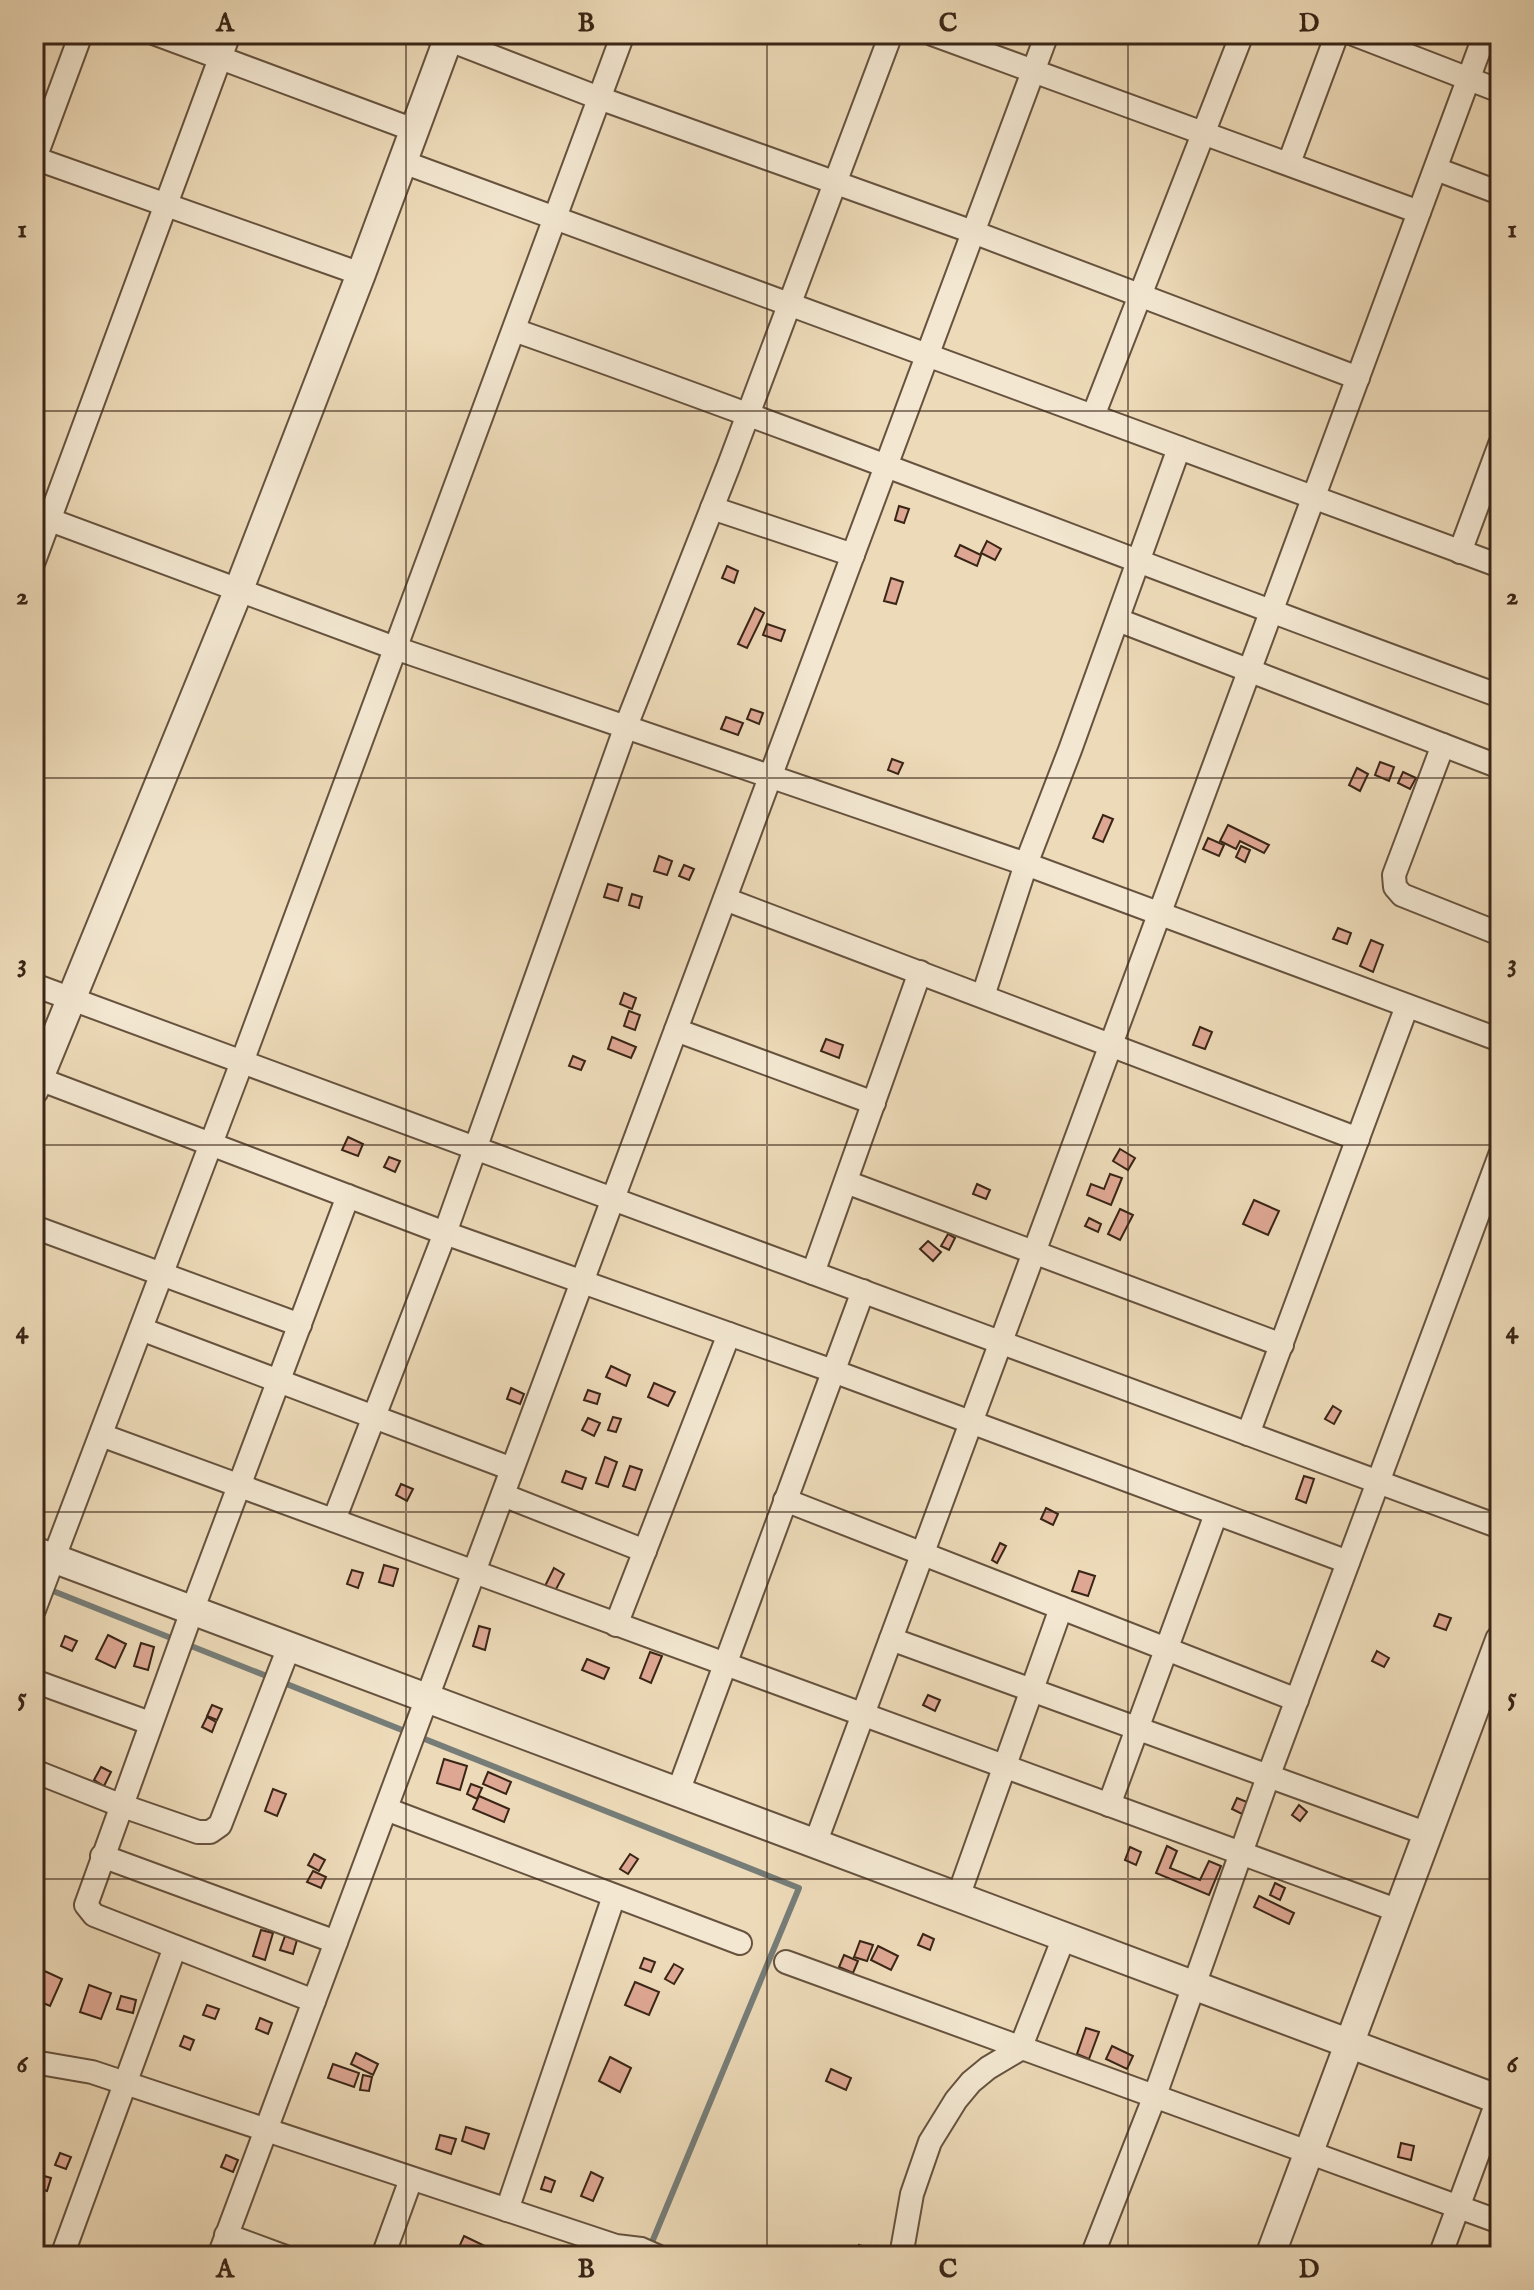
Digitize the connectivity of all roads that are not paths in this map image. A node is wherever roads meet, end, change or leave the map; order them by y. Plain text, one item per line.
1 (81, 34) edge
2 (156, 34) edge
3 (229, 34) edge
4 (623, 34) edge
5 (891, 34) edge
6 (932, 34) edge
7 (1047, 34) edge
8 (1242, 34) edge
9 (1337, 34) edge
10 (1353, 34) edge
11 (1485, 34) edge
12 (444, 36) edge
13 (220, 58) junction
14 (1033, 71) junction
15 (1468, 79) junction
16 (1500, 91) edge
17 (599, 98) junction
18 (414, 130) junction
19 (1202, 132) junction
20 (34, 159) edge
21 (403, 162) junction
22 (1289, 163) junction
23 (1436, 169) junction
24 (835, 184) junction
25 (1500, 193) edge
26 (166, 206) junction
27 (1419, 212) junction
28 (555, 218) junction
29 (973, 232) junction
30 (361, 274) junction
31 (1140, 294) junction
32 (791, 304) junction
33 (514, 330) junction
34 (928, 355) junction
35 (1358, 378) junction
36 (747, 416) junction
37 (1093, 416) junction
38 (1500, 444) edge
39 (1179, 448) junction
40 (886, 466) junction
41 (1314, 498) junction
42 (712, 508) junction
43 (42, 517) edge
44 (1460, 552) junction
45 (853, 555) junction
46 (34, 561) edge
47 (1139, 563) junction
48 (1500, 566) edge
49 (239, 589) junction
50 (1271, 612) junction
51 (1118, 620) junction
52 (395, 648) junction
53 (1250, 669) junction
54 (1500, 696) edge
55 (626, 726) junction
56 (1443, 745) junction
57 (1500, 767) edge
58 (770, 777) junction
59 (1026, 864) junction
60 (725, 899) junction
61 (1159, 915) junction
62 (1500, 934) edge
63 (920, 972) junction
64 (34, 985) edge
65 (983, 996) junction
66 (71, 999) junction
67 (1407, 1006) junction
68 (676, 1030) junction
69 (1500, 1040) edge
70 (1111, 1045) junction
71 (242, 1062) junction
72 (35, 1082) edge
73 (874, 1103) junction
74 (1358, 1139) junction
75 (210, 1145) junction
76 (474, 1148) junction
77 (1500, 1155) edge
78 (846, 1182) junction
79 (348, 1196) junction
80 (613, 1199) junction
81 (34, 1227) edge
82 (445, 1233) junction
83 (1034, 1252) junction
84 (162, 1273) junction
85 (813, 1273) junction
86 (583, 1282) junction
87 (863, 1291) junction
88 (300, 1325) junction
89 (141, 1329) junction
90 (729, 1334) junction
91 (1000, 1343) junction
92 (1282, 1345) junction
93 (833, 1371) junction
94 (279, 1381) junction
95 (374, 1418) junction
96 (972, 1422) junction
97 (1248, 1434) junction
98 (101, 1435) junction
99 (512, 1469) junction
100 (1378, 1482) junction
101 (238, 1486) junction
102 (503, 1495) junction
103 (785, 1500) junction
104 (1216, 1514) junction
105 (334, 1520) junction
106 (1500, 1527) edge
107 (645, 1551) junction
108 (922, 1554) junction
109 (44, 1555) edge
110 (1348, 1562) junction
111 (474, 1572) junction
112 (1061, 1608) junction
113 (34, 1610) edge
114 (192, 1611) junction
115 (616, 1625) junction
116 (891, 1639) junction
117 (1500, 1640) edge
118 (289, 1647) junction
119 (1168, 1649) junction
120 (724, 1664) junction
121 (34, 1681) edge
122 (1031, 1691) junction
123 (427, 1698) junction
124 (1297, 1700) junction
125 (862, 1715) junction
126 (150, 1723) junction
127 (1137, 1731) junction
128 (1004, 1767) junction
129 (34, 1771) edge
130 (1268, 1777) junction
131 (678, 1792) junction
132 (120, 1805) junction
133 (1109, 1805) junction
134 (386, 1809) junction
135 (1428, 1834) junction
136 (815, 1844) junction
137 (1241, 1853) junction
138 (102, 1856) junction
139 (614, 1896) junction
140 (958, 1897) junction
141 (1399, 1911) junction
142 (1064, 1937) junction
143 (336, 1942) junction
144 (740, 1943) dead end
145 (175, 1947) junction
146 (786, 1962) dead end
147 (1194, 1985) junction
148 (314, 2001) junction
149 (1350, 2044) junction
150 (1020, 2049) junction
151 (34, 2062) edge
152 (125, 2082) junction
153 (1154, 2098) junction
154 (1499, 2098) edge
155 (267, 2130) junction
156 (1309, 2151) junction
157 (411, 2179) junction
158 (1458, 2207) junction
159 (507, 2210) junction
160 (1500, 2222) edge
161 (223, 2246) edge
162 (614, 2251) edge
163 (62, 2256) edge
164 (283, 2256) edge
165 (383, 2256) edge
166 (657, 2256) edge
167 (901, 2256) edge
168 (1092, 2256) edge
169 (1270, 2256) edge
170 (1440, 2256) edge

1 - 20 street
2 - 13 street
3 - 13 street
4 - 17 street
5 - 24 street
6 - 14 street
7 - 14 street
8 - 19 street
9 - 22 street
10 - 15 street
11 - 15 street
12 - 17 street
12 - 18 street
13 - 18 street
13 - 26 street
14 - 19 street
14 - 29 street
15 - 16 street
15 - 23 street
17 - 24 street
17 - 28 street
18 - 21 street
19 - 22 street
19 - 31 street
20 - 26 street
21 - 28 street
21 - 30 street
22 - 27 street
23 - 25 street
23 - 27 street
24 - 29 street
24 - 32 street
26 - 30 street
26 - 43 street
27 - 35 street
28 - 32 street
28 - 33 street
29 - 31 street
29 - 34 street
30 - 49 street
31 - 35 street
31 - 37 street
32 - 34 street
32 - 36 street
33 - 36 street
33 - 52 street
34 - 37 street
34 - 40 street
35 - 41 street
36 - 40 street
36 - 42 street
37 - 39 street
38 - 44 street
39 - 41 street
39 - 47 street
40 - 45 street
40 - 47 street
41 - 44 street
41 - 50 street
42 - 45 street
42 - 55 street
43 - 46 street
43 - 49 street
44 - 48 street
45 - 58 street
47 - 50 street
47 - 51 street
49 - 52 street
49 - 66 street
50 - 53 street
50 - 54 street
51 - 53 street
51 - 59 street
52 - 55 street
52 - 71 street
53 - 56 street
53 - 61 street
55 - 58 street
55 - 76 street
56 - 57 street
56 - 62 street
58 - 59 street
58 - 60 street
59 - 61 street
59 - 65 street
60 - 63 street
60 - 68 street
61 - 67 street
61 - 70 street
63 - 65 street
63 - 73 street
64 - 66 street
65 - 70 street
66 - 71 street
66 - 72 street
67 - 69 street
67 - 74 street
68 - 73 street
68 - 80 street
70 - 74 street
70 - 83 street
71 - 75 street
71 - 76 street
72 - 75 street
73 - 78 street
74 - 92 street
75 - 79 street
75 - 84 street
76 - 80 street
76 - 82 street
77 - 100 street
78 - 83 street
78 - 85 street
79 - 82 street
79 - 88 street
80 - 85 street
80 - 86 street
81 - 84 street
82 - 86 street
82 - 95 street
83 - 91 street
83 - 92 street
84 - 88 street
84 - 89 street
85 - 87 street
86 - 90 street
86 - 99 street
87 - 91 street
87 - 93 street
88 - 94 street
89 - 94 street
89 - 98 street
90 - 93 street
90 - 107 street
91 - 96 street
91 - 97 street
92 - 97 street
93 - 96 street
93 - 103 street
94 - 95 street
94 - 101 street
95 - 99 street
95 - 105 street
96 - 104 street
96 - 108 street
97 - 100 street
98 - 101 street
98 - 109 street
99 - 102 street
100 - 106 street
100 - 110 street
101 - 105 street
101 - 114 street
102 - 107 street
102 - 111 street
103 - 108 street
103 - 120 street
104 - 110 street
104 - 119 street
105 - 111 street
107 - 115 street
108 - 112 street
108 - 116 street
109 - 113 street
109 - 114 street
110 - 124 street
111 - 115 street
111 - 123 street
112 - 119 street
112 - 122 street
114 - 118 street
114 - 126 street
115 - 120 street
116 - 122 street
116 - 125 street
117 - 135 street
118 - 123 street
118 - 132 street
119 - 124 street
119 - 127 street
120 - 125 street
120 - 131 street
121 - 126 street
122 - 127 street
122 - 128 street
123 - 131 street
123 - 134 street
124 - 130 street
125 - 128 street
125 - 136 street
126 - 132 street
127 - 130 street
127 - 133 street
128 - 133 street
128 - 140 street
129 - 132 street
130 - 135 street
130 - 137 street
131 - 136 street
132 - 138 street
133 - 137 street
134 - 139 street
134 - 143 street
135 - 141 street
136 - 140 street
137 - 141 street
137 - 147 street
138 - 143 street
138 - 145 street
139 - 144 street
139 - 159 street
140 - 142 street
141 - 149 street
142 - 147 street
142 - 150 street
143 - 148 street
145 - 148 street
145 - 152 street
146 - 150 street
147 - 149 street
147 - 153 street
148 - 155 street
149 - 154 street
149 - 156 street
150 - 153 street
150 - 167 street
151 - 152 street
152 - 155 street
152 - 163 street
153 - 156 street
153 - 168 street
154 - 158 street
155 - 157 street
155 - 161 street
156 - 158 street
156 - 169 street
157 - 159 street
157 - 165 street
158 - 160 street
158 - 170 street
159 - 162 street
161 - 164 street
162 - 166 street

